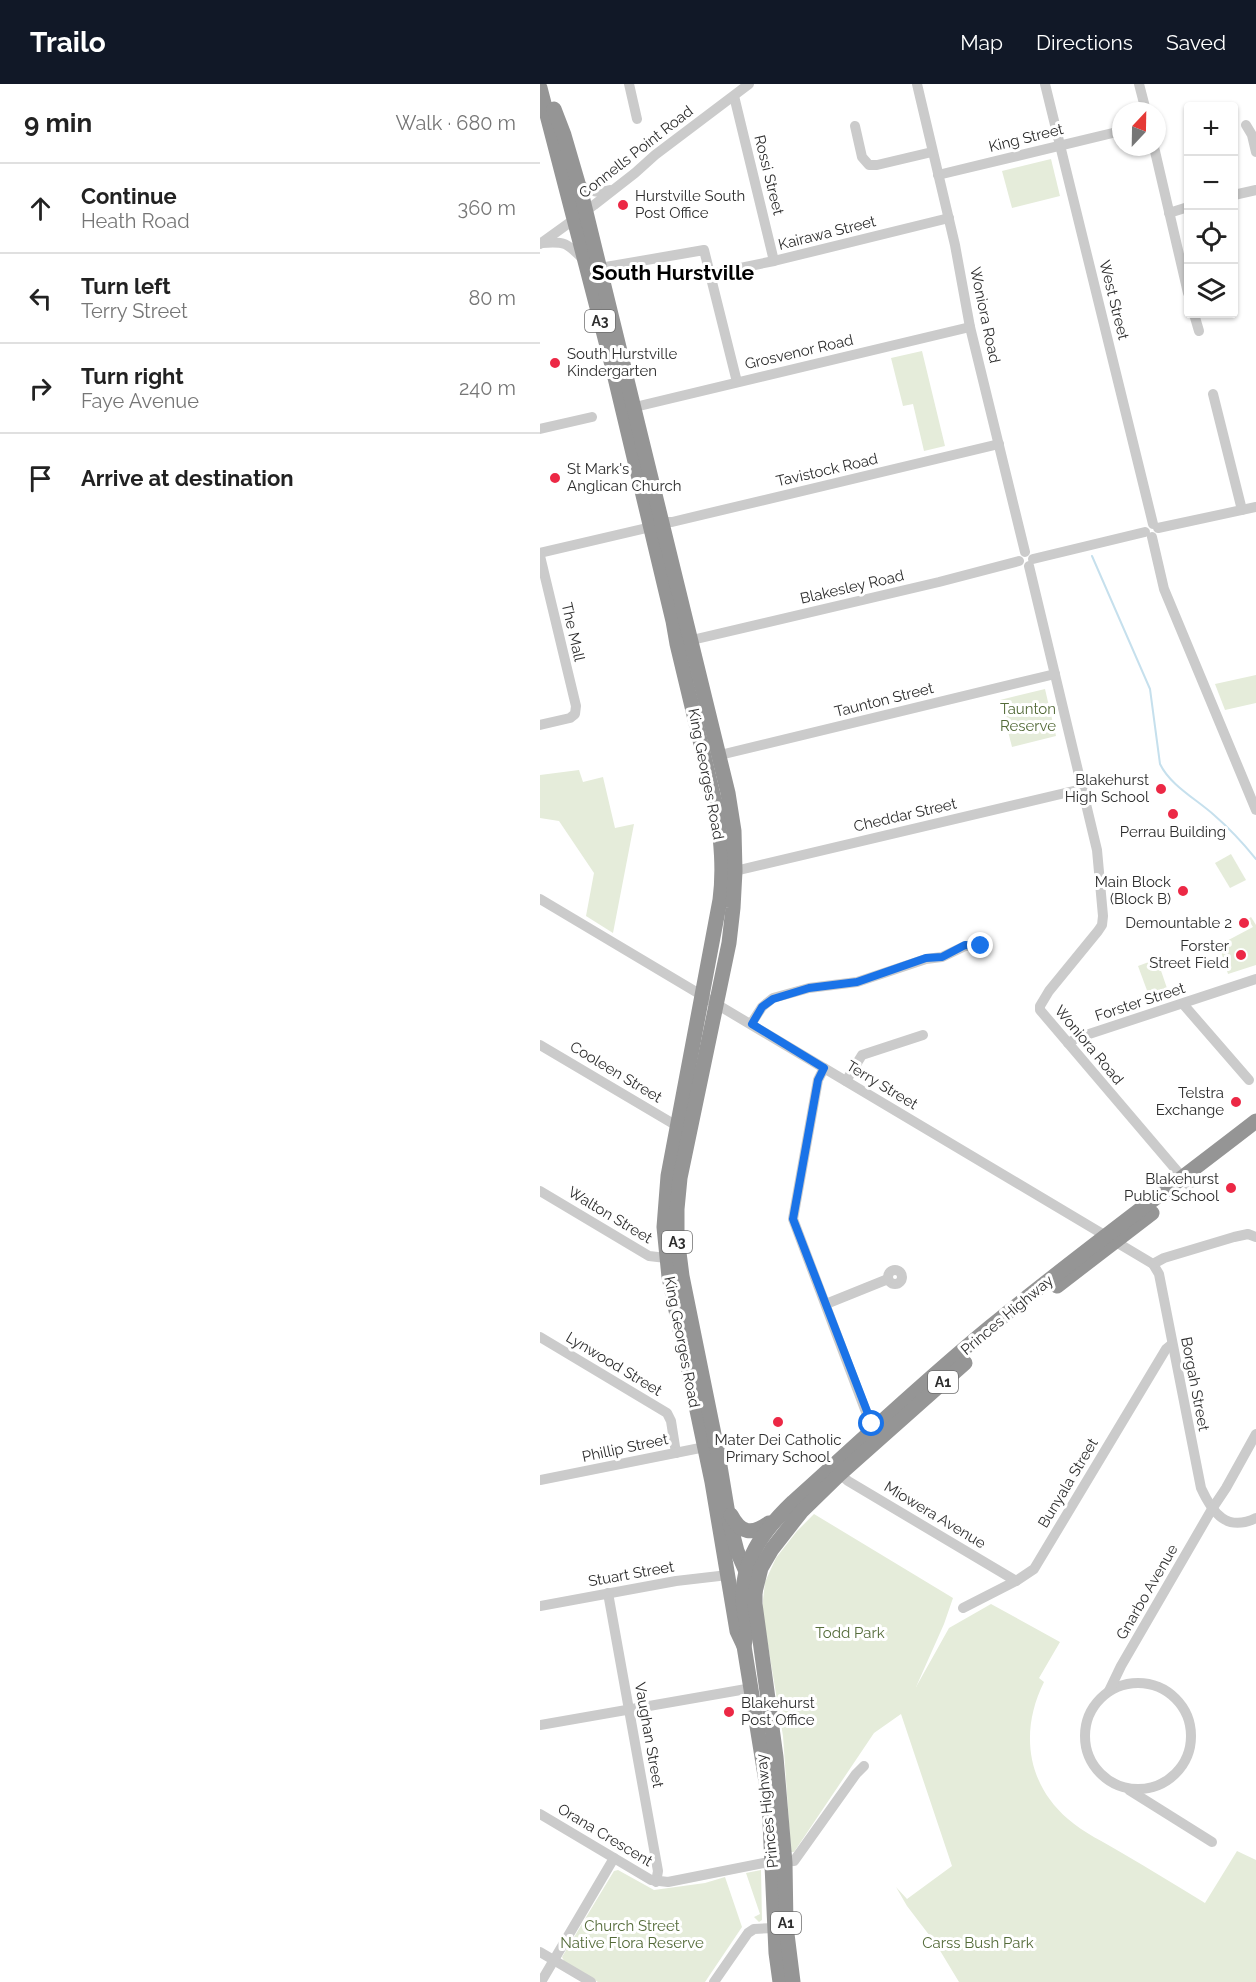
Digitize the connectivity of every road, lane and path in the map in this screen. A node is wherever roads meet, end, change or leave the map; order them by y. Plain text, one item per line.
1 (546, 84) edge
2 (629, 84) edge
3 (749, 84) edge
4 (916, 84) edge
5 (1045, 84) edge
6 (1139, 84) edge
7 (540, 88) edge
8 (734, 96) junction
9 (1144, 102) edge
10 (637, 119) dead end
11 (1246, 125) dead end
12 (855, 126) dead end
13 (1112, 132) edge
14 (1060, 145) junction
15 (932, 152) junction
16 (1256, 152) edge
17 (1156, 156) edge
18 (938, 175) junction
19 (577, 183) junction
20 (613, 190) junction
21 (1256, 190) edge
22 (1238, 194) edge
23 (1184, 208) edge
24 (1169, 213) junction
25 (580, 215) junction
26 (949, 218) junction
27 (541, 243) edge
28 (584, 259) junction
29 (774, 261) junction
30 (600, 268) junction
31 (711, 274) junction
32 (1184, 276) edge
33 (1195, 318) edge
34 (970, 327) junction
35 (1199, 331) dead end
36 (736, 382) junction
37 (1214, 394) dead end
38 (635, 407) junction
39 (592, 417) dead end
40 (540, 429) edge
41 (999, 444) junction
42 (1256, 507) edge
43 (1242, 510) junction
44 (656, 525) junction
45 (1152, 530) junction
46 (540, 555) edge
47 (1026, 559) junction
48 (673, 621) junction
49 (692, 640) junction
50 (1055, 674) junction
51 (687, 683) junction
52 (540, 725) edge
53 (720, 755) junction
54 (1082, 789) junction
55 (1256, 810) edge
56 (735, 871) junction
57 (540, 899) edge
58 (981, 946) dead end
59 (1256, 979) edge
60 (709, 1000) junction
61 (1183, 1004) junction
62 (752, 1024) junction
63 (923, 1035) dead end
64 (1068, 1044) junction
65 (540, 1045) edge
66 (824, 1068) junction
67 (1249, 1080) dead end
68 (846, 1081) junction
69 (1256, 1122) edge
70 (677, 1126) junction
71 (1256, 1135) edge
72 (1186, 1181) junction
73 (540, 1191) edge
74 (1256, 1237) edge
75 (1110, 1238) junction
76 (666, 1258) junction
77 (1153, 1264) junction
78 (888, 1279) dead end
79 (826, 1304) junction
80 (540, 1337) edge
81 (1172, 1344) junction
82 (879, 1432) junction
83 (1256, 1434) edge
84 (710, 1446) junction
85 (676, 1453) junction
86 (840, 1474) junction
87 (540, 1480) edge
88 (728, 1507) junction
89 (1212, 1509) junction
90 (778, 1517) junction
91 (1256, 1518) edge
92 (753, 1569) junction
93 (728, 1575) junction
94 (1016, 1581) junction
95 (608, 1593) junction
96 (540, 1606) edge
97 (963, 1608) dead end
98 (744, 1646) junction
99 (752, 1688) junction
100 (1108, 1692) junction
101 (629, 1710) junction
102 (540, 1725) edge
103 (864, 1766) dead end
104 (1126, 1788) junction
105 (540, 1814) edge
106 (1212, 1842) dead end
107 (614, 1858) junction
108 (779, 1863) junction
109 (656, 1882) junction
110 (775, 1928) junction
111 (540, 1952) edge
112 (554, 1960) junction
113 (541, 1982) edge
114 (591, 1982) edge
115 (714, 1982) edge
116 (780, 1982) edge
117 (793, 1982) edge

1 - 19 highway, King Georges Road / A3
2 - 10 street
3 - 8 street, Connells Point Road
4 - 15 street, Woniora Road
5 - 14 street, West Street
6 - 9 street
7 - 25 highway, King Georges Road / A3
8 - 20 street, Connells Point Road
8 - 29 street, Rossi Street
11 - 16 street
12 - 15 street
13 - 14 street, King Street
14 - 18 street, King Street
14 - 45 street, West Street
15 - 18 street, Woniora Road
17 - 24 street
18 - 26 street, Woniora Road
19 - 20 street
19 - 25 highway, King Georges Road / A3
20 - 25 street, Connells Point Road
21 - 22 street
23 - 24 street
24 - 32 street
25 - 27 street, Connells Point Road
25 - 28 highway, King Georges Road / A3
25 - 30 highway, King Georges Road / A3
26 - 29 street, Kairawa Street
26 - 34 street, Woniora Road
27 - 28 street
28 - 44 highway, King Georges Road / A3
29 - 31 street, Kairawa Street
30 - 31 street
30 - 38 highway, King Georges Road / A3
31 - 36 street
33 - 35 street
34 - 36 street, Grosvenor Road
34 - 41 street, Woniora Road
36 - 38 street, Grosvenor Road
37 - 43 street
38 - 44 highway, King Georges Road / A3
39 - 40 street
41 - 44 street, Tavistock Road
41 - 47 street, Woniora Road
42 - 43 street, Blakesley Road
43 - 45 street, Blakesley Road
44 - 46 street, Tavistock Road
44 - 48 highway, King Georges Road / A3
44 - 49 highway, King Georges Road / A3
45 - 47 street, Blakesley Road
45 - 55 street, West Street
46 - 52 street, The Mall
47 - 49 street, Blakesley Road
47 - 50 street, Woniora Road
48 - 49 highway
48 - 51 highway, King Georges Road / A3
49 - 51 highway
49 - 53 highway, King Georges Road / A3
50 - 53 street, Taunton Street
50 - 54 street, Woniora Road
51 - 60 highway, King Georges Road / A3
53 - 56 highway, King Georges Road / A3
54 - 56 street, Cheddar Street
54 - 64 street, Woniora Road
56 - 60 highway, King Georges Road / A3
57 - 60 street, Terry Street
58 - 62 street
59 - 61 street, Forster Street
60 - 62 street, Terry Street
60 - 70 highway, King Georges Road / A3
60 - 84 highway, King Georges Road / A3
61 - 64 street, Forster Street
61 - 67 street
62 - 66 street, Terry Street
63 - 68 street
64 - 72 street, Woniora Road
65 - 70 street, Cooleen Street
66 - 68 street, Terry Street
66 - 79 street
68 - 75 street, Terry Street
69 - 72 highway, Princes Highway / A1
70 - 76 highway, King Georges Road / A3
71 - 72 highway, Princes Highway / A1
72 - 75 highway, Princes Highway / A1
73 - 76 street, Walton Street
74 - 77 street
75 - 77 street, Terry Street
75 - 82 highway, Princes Highway / A1
76 - 84 highway, King Georges Road / A3
77 - 81 street, Borgah Street
78 - 79 street
79 - 82 street
80 - 85 street, Lynwood Street
81 - 89 street, Borgah Street
81 - 94 street, Bunyala Street
82 - 86 highway, Princes Highway / A1
82 - 90 highway, Princes Highway / A1
83 - 89 street, Gnarbo Avenue
84 - 85 street, Phillip Street
84 - 88 highway, King Georges Road / A3
84 - 93 highway, King Georges Road / A3
85 - 87 street, Phillip Street
86 - 92 highway, Princes Highway / A1
86 - 94 street, Miowera Avenue
88 - 90 highway
88 - 92 highway, King Georges Road / A3
89 - 91 street
89 - 100 street, Gnarbo Avenue
90 - 92 highway, Princes Highway / A1
92 - 93 highway
92 - 98 highway, Princes Highway / A1
92 - 108 highway, Princes Highway / A1
93 - 95 street, Stuart Street
93 - 98 highway, King Georges Road / A3
94 - 97 street, Bunyala Street
95 - 96 street, Stuart Street
95 - 101 street, Vaughan Street
98 - 99 highway, Princes Highway / A1
99 - 101 street
99 - 108 highway, Princes Highway / A1
100 - 104 street, Gnarbo Avenue
100 - 104 street
101 - 102 street
101 - 109 street, Vaughan Street
103 - 108 street
104 - 106 street, Gnarbo Avenue
105 - 107 street, Orana Crescent
107 - 109 street, Orana Crescent
107 - 112 street
108 - 109 street
108 - 110 highway, Princes Highway / A1
108 - 117 highway, Princes Highway / A1
110 - 115 street
110 - 116 highway, Princes Highway / A1
111 - 112 street
112 - 113 street
112 - 114 street

